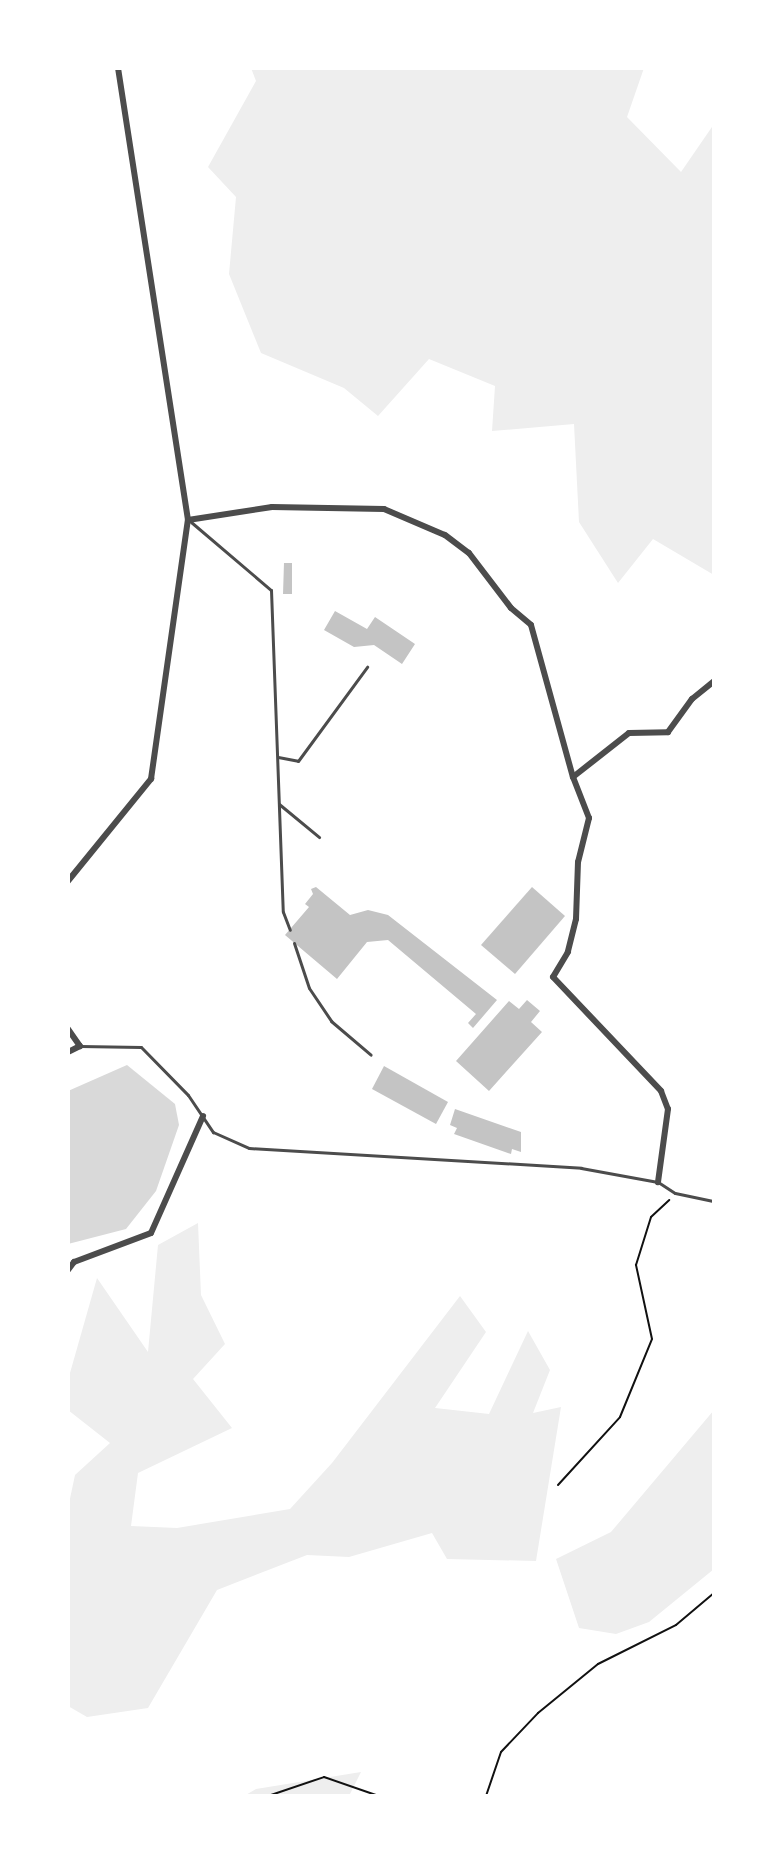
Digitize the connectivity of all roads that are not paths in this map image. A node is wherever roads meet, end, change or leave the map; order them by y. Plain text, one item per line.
1 (118, 68) edge
2 (188, 520) junction
3 (367, 667) dead end
4 (714, 681) edge
5 (278, 757) junction
6 (573, 777) junction
7 (279, 804) junction
8 (319, 837) dead end
9 (68, 881) edge
10 (290, 930) dead end
11 (294, 943) dead end
12 (68, 1029) edge
13 (80, 1046) junction
14 (68, 1052) edge
15 (371, 1055) dead end
16 (203, 1116) junction
17 (658, 1182) junction
18 (714, 1201) edge
19 (68, 1270) edge

1 - 2 street
2 - 5 lane
2 - 6 street
2 - 9 street
3 - 5 lane
4 - 6 street
5 - 7 lane
6 - 17 street
7 - 8 lane
7 - 10 lane
11 - 15 lane
12 - 13 street
13 - 14 street
13 - 16 lane
16 - 17 lane
16 - 19 street
17 - 18 lane

